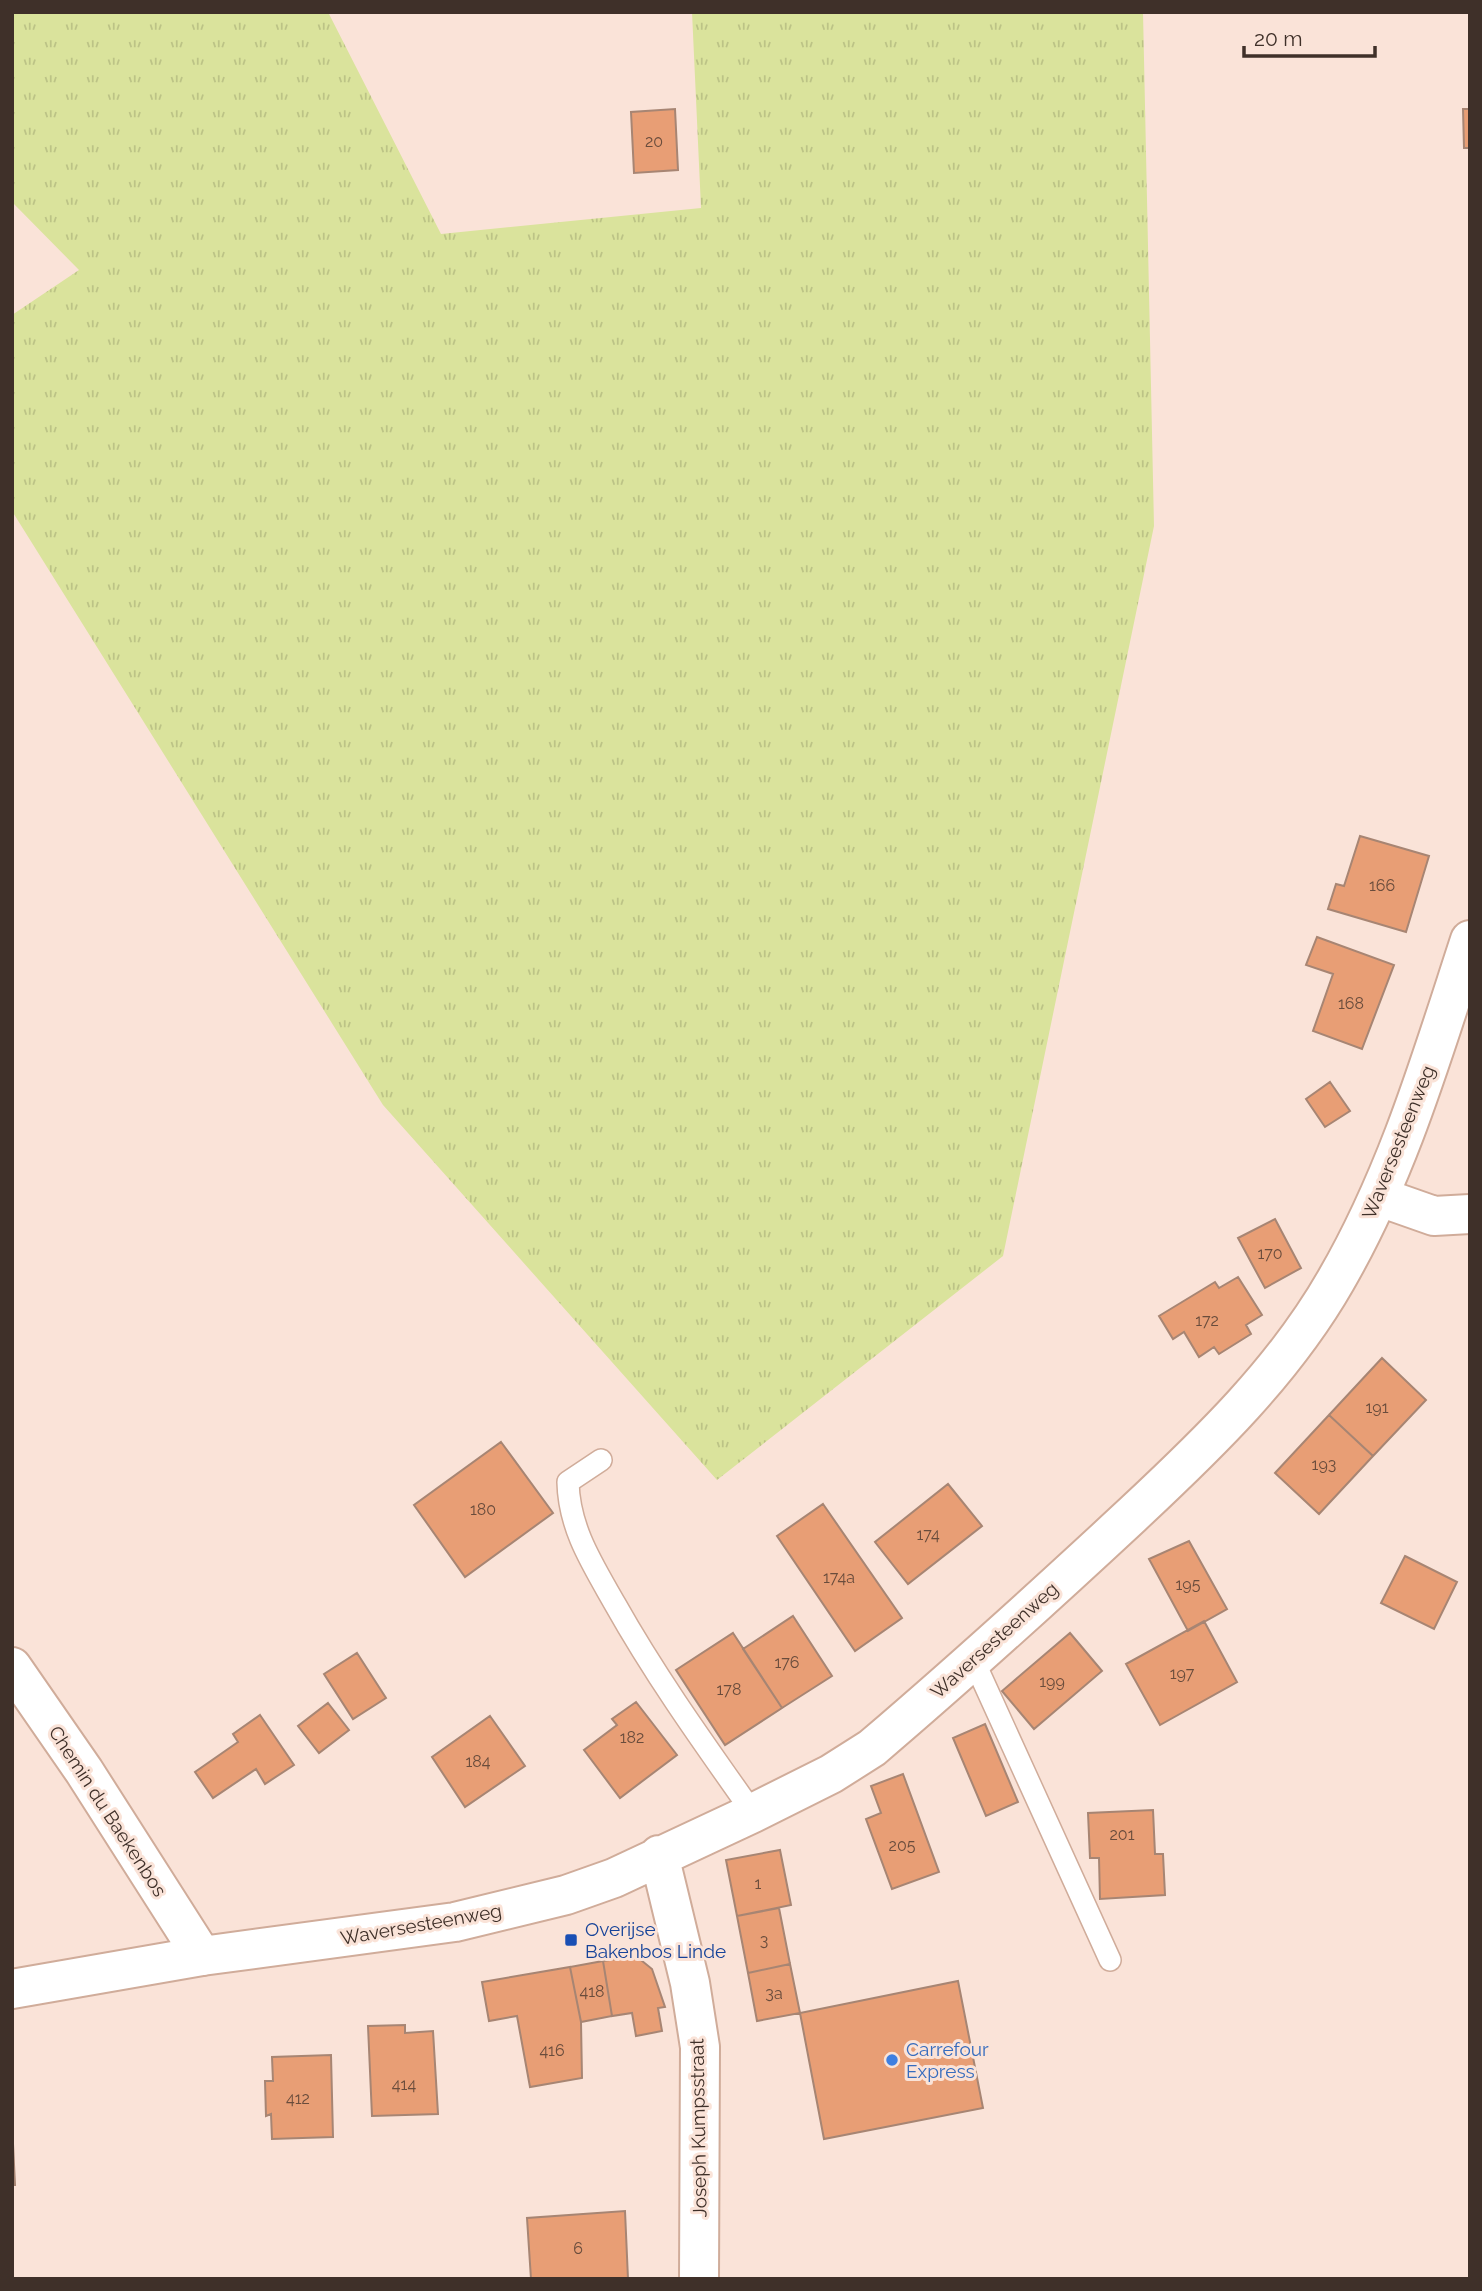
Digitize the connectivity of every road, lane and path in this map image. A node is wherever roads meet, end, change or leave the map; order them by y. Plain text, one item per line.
1 (1470, 940) edge
2 (1380, 1198) junction
3 (1470, 1214) edge
4 (601, 1460) dead end
5 (973, 1659) junction
6 (12, 1667) edge
7 (752, 1814) junction
8 (659, 1855) junction
9 (205, 1956) junction
10 (1110, 1959) dead end
11 (12, 1989) edge
12 (699, 2279) edge

1 - 2 street, Waversesteenweg
2 - 3 street
2 - 5 street, Waversesteenweg
4 - 7 lane
5 - 7 street, Waversesteenweg
5 - 10 lane
6 - 9 street, Chemin du Baekenbos
7 - 8 street, Waversesteenweg
8 - 9 street, Waversesteenweg
8 - 12 street, Joseph Kumpsstraat
9 - 11 street, Waversesteenweg

